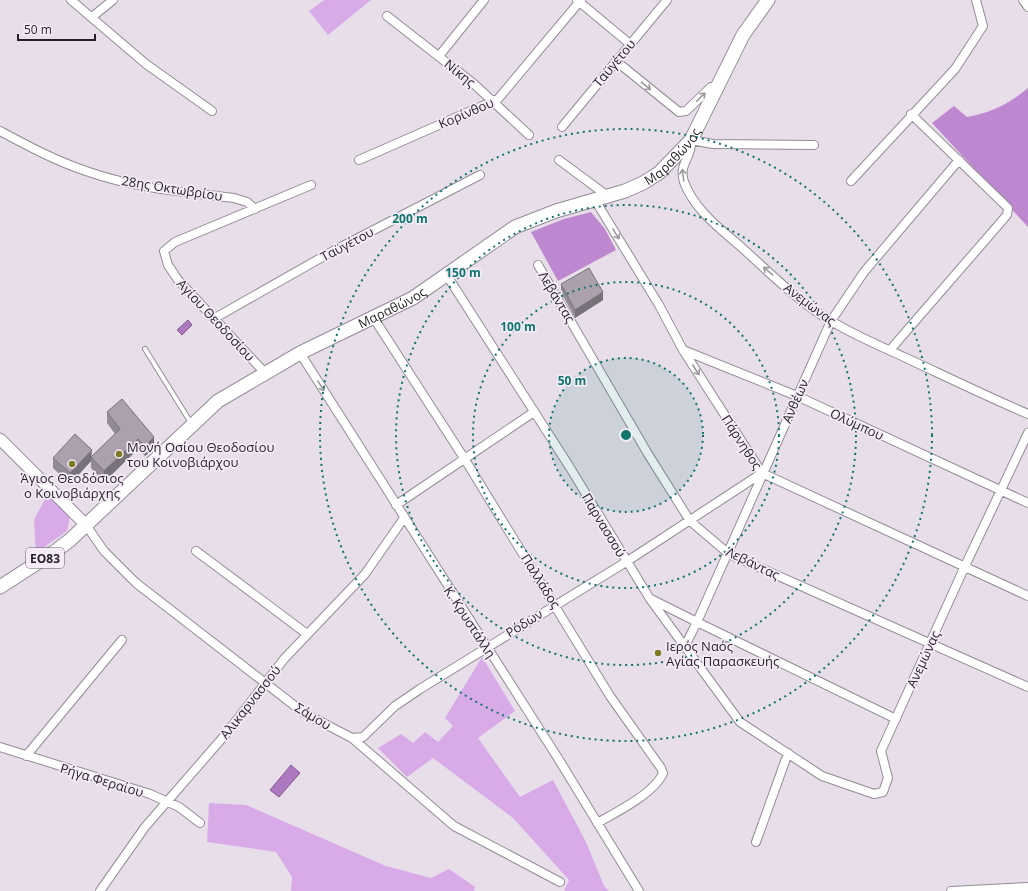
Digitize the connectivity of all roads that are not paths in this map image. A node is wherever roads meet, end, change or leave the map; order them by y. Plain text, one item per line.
1 (71, 0) edge
2 (113, 0) edge
3 (484, 0) edge
4 (667, 0) edge
5 (768, 0) edge
6 (976, 0) edge
7 (1023, 0) edge
8 (580, 1) edge
9 (1028, 6) edge
10 (387, 16) dead end
11 (92, 17) junction
12 (630, 44) junction
13 (439, 56) junction
14 (616, 61) junction
15 (717, 89) junction
16 (493, 102) junction
17 (212, 111) dead end
18 (911, 114) junction
19 (562, 126) dead end
20 (0, 131) edge
21 (529, 135) dead end
22 (691, 140) junction
23 (814, 145) dead end
24 (359, 160) dead end
25 (559, 160) dead end
26 (958, 160) junction
27 (480, 175) dead end
28 (851, 181) dead end
29 (311, 185) dead end
30 (609, 197) junction
31 (595, 200) junction
32 (255, 209) junction
33 (538, 265) dead end
34 (446, 274) junction
35 (373, 317) junction
36 (214, 318) junction
37 (831, 321) junction
38 (145, 349) dead end
39 (683, 350) junction
40 (890, 350) junction
41 (300, 353) junction
42 (266, 374) junction
43 (797, 396) junction
44 (534, 412) junction
45 (1028, 414) edge
46 (193, 425) junction
47 (1028, 433) edge
48 (0, 439) edge
49 (464, 458) junction
50 (762, 473) junction
51 (1001, 490) junction
52 (1028, 503) edge
53 (396, 505) junction
54 (404, 518) junction
55 (690, 521) junction
56 (86, 525) junction
57 (196, 550) dead end
58 (729, 554) junction
59 (626, 562) junction
60 (965, 566) junction
61 (0, 586) edge
62 (1028, 596) edge
63 (650, 599) junction
64 (555, 604) junction
65 (698, 622) junction
66 (306, 634) junction
67 (122, 640) dead end
68 (931, 642) junction
69 (685, 646) junction
70 (486, 647) junction
71 (265, 682) junction
72 (1028, 687) edge
73 (896, 719) junction
74 (352, 738) junction
75 (0, 747) edge
76 (788, 753) junction
77 (26, 756) junction
78 (168, 802) junction
79 (200, 823) dead end
80 (597, 823) junction
81 (756, 842) dead end
82 (560, 882) dead end
83 (1028, 887) edge
84 (100, 891) edge
85 (639, 891) edge
86 (951, 891) edge

1 - 11 street
2 - 11 street
3 - 13 street
4 - 12 street, Ταϋγέτου
5 - 15 main road, Μαραθώνος / ΕΟ83
6 - 18 street
7 - 9 street
8 - 12 street
8 - 16 street, Κορίνθου
10 - 13 street, Νίκης
11 - 17 street
12 - 14 street, Ταϋγέτου
13 - 16 street, Νίκης
14 -> 15 street
14 - 19 street, Ταϋγέτου
15 - 22 main road, Μαραθώνος / ΕΟ83
16 - 21 street, Νίκης
16 - 24 street, Κορίνθου
18 - 26 street
18 - 28 street
20 - 32 street, 28ης Οκτωβρίου
22 - 23 street
22 - 30 main road, Μαραθώνος / ΕΟ83
37 -> 22 street, Ανεμώνας
25 - 30 street
26 - 37 street, Ανθέων
26 - 40 street
27 - 36 street, Ταϋγέτου
29 - 32 street
30 - 31 main road, Μαραθώνος / ΕΟ83
31 - 34 main road, Μαραθώνος / ΕΟ83
31 -> 39 street, Πάρνηθος
32 - 36 street, Αγίου Θεοδοσίου
33 - 55 street, Λεβάντας
34 - 35 main road, Μαραθώνος / ΕΟ83
34 - 44 street, Παρνασσού
35 - 41 main road, Μαραθώνος / ΕΟ83
35 - 49 street, Παλλάδος
36 - 42 street, Αγίου Θεοδοσίου
37 - 40 street, Ανεμώνας
37 - 43 street, Ανθέων
38 - 46 lane
39 - 43 street, Ολύμπου
39 -> 50 street, Πάρνηθος
40 - 45 street, Ανεμώνας
41 - 42 main road, Μαραθώνος / ΕΟ83
41 -> 53 street, Κ. Κρυστάλλη
42 - 46 main road, Μαραθώνος / ΕΟ83
43 - 50 street, Ανθέων
43 - 51 street, Ολύμπου
44 - 49 street
44 - 59 street, Παρνασσού
46 - 56 main road, Μαραθώνος / ΕΟ83
47 - 51 street, Ανεμώνας
48 - 56 street
49 - 53 street
49 - 64 street, Παλλάδος
50 - 55 street, Ρόδων
50 - 58 street, Ανθέων
50 - 60 street, Πάρνηθος
51 - 52 street, Ολύμπου
51 - 60 street, Ανεμώνας
53 - 54 street, Κ. Κρυστάλλη
54 - 66 street, Αλικαρνασσού
54 - 70 street, Κ. Κρυστάλλη
55 - 58 street, Λεβάντας
55 - 59 street, Ρόδων
56 - 61 main road, Μαραθώνος / ΕΟ83
56 - 71 street, Σάμου
57 - 66 street
58 - 65 street, Ανθέων
58 - 68 street, Λεβάντας
59 - 63 street, Παρνασσού
59 - 64 street, Ρόδων
60 - 62 street, Πάρνηθος
60 - 68 street, Ανεμώνας
63 - 65 street
63 - 69 street, Παρνασσού
64 - 70 street, Ρόδων
64 - 80 street, Παλλάδος
65 - 69 street, Ανθέων
65 - 73 street
66 - 71 street, Αλικαρνασσού
67 - 77 street
68 - 72 street, Λεβάντας
68 - 73 street, Ανεμώνας
69 - 76 street, Παρνασσού
70 - 74 street, Ρόδων
70 - 80 street, Κ. Κρυστάλλη
71 - 74 street, Σάμου
71 - 78 street, Αλικαρνασσού
73 - 76 street, Ανεμώνας
74 - 82 street, Σάμου
75 - 77 street, Ρήγα Φεραίου
76 - 81 street
77 - 78 street, Ρήγα Φεραίου
78 - 79 street, Ρήγα Φεραίου
78 - 84 street, Αλικαρνασσού
80 - 85 street, Κ. Κρυστάλλη
83 - 86 street

